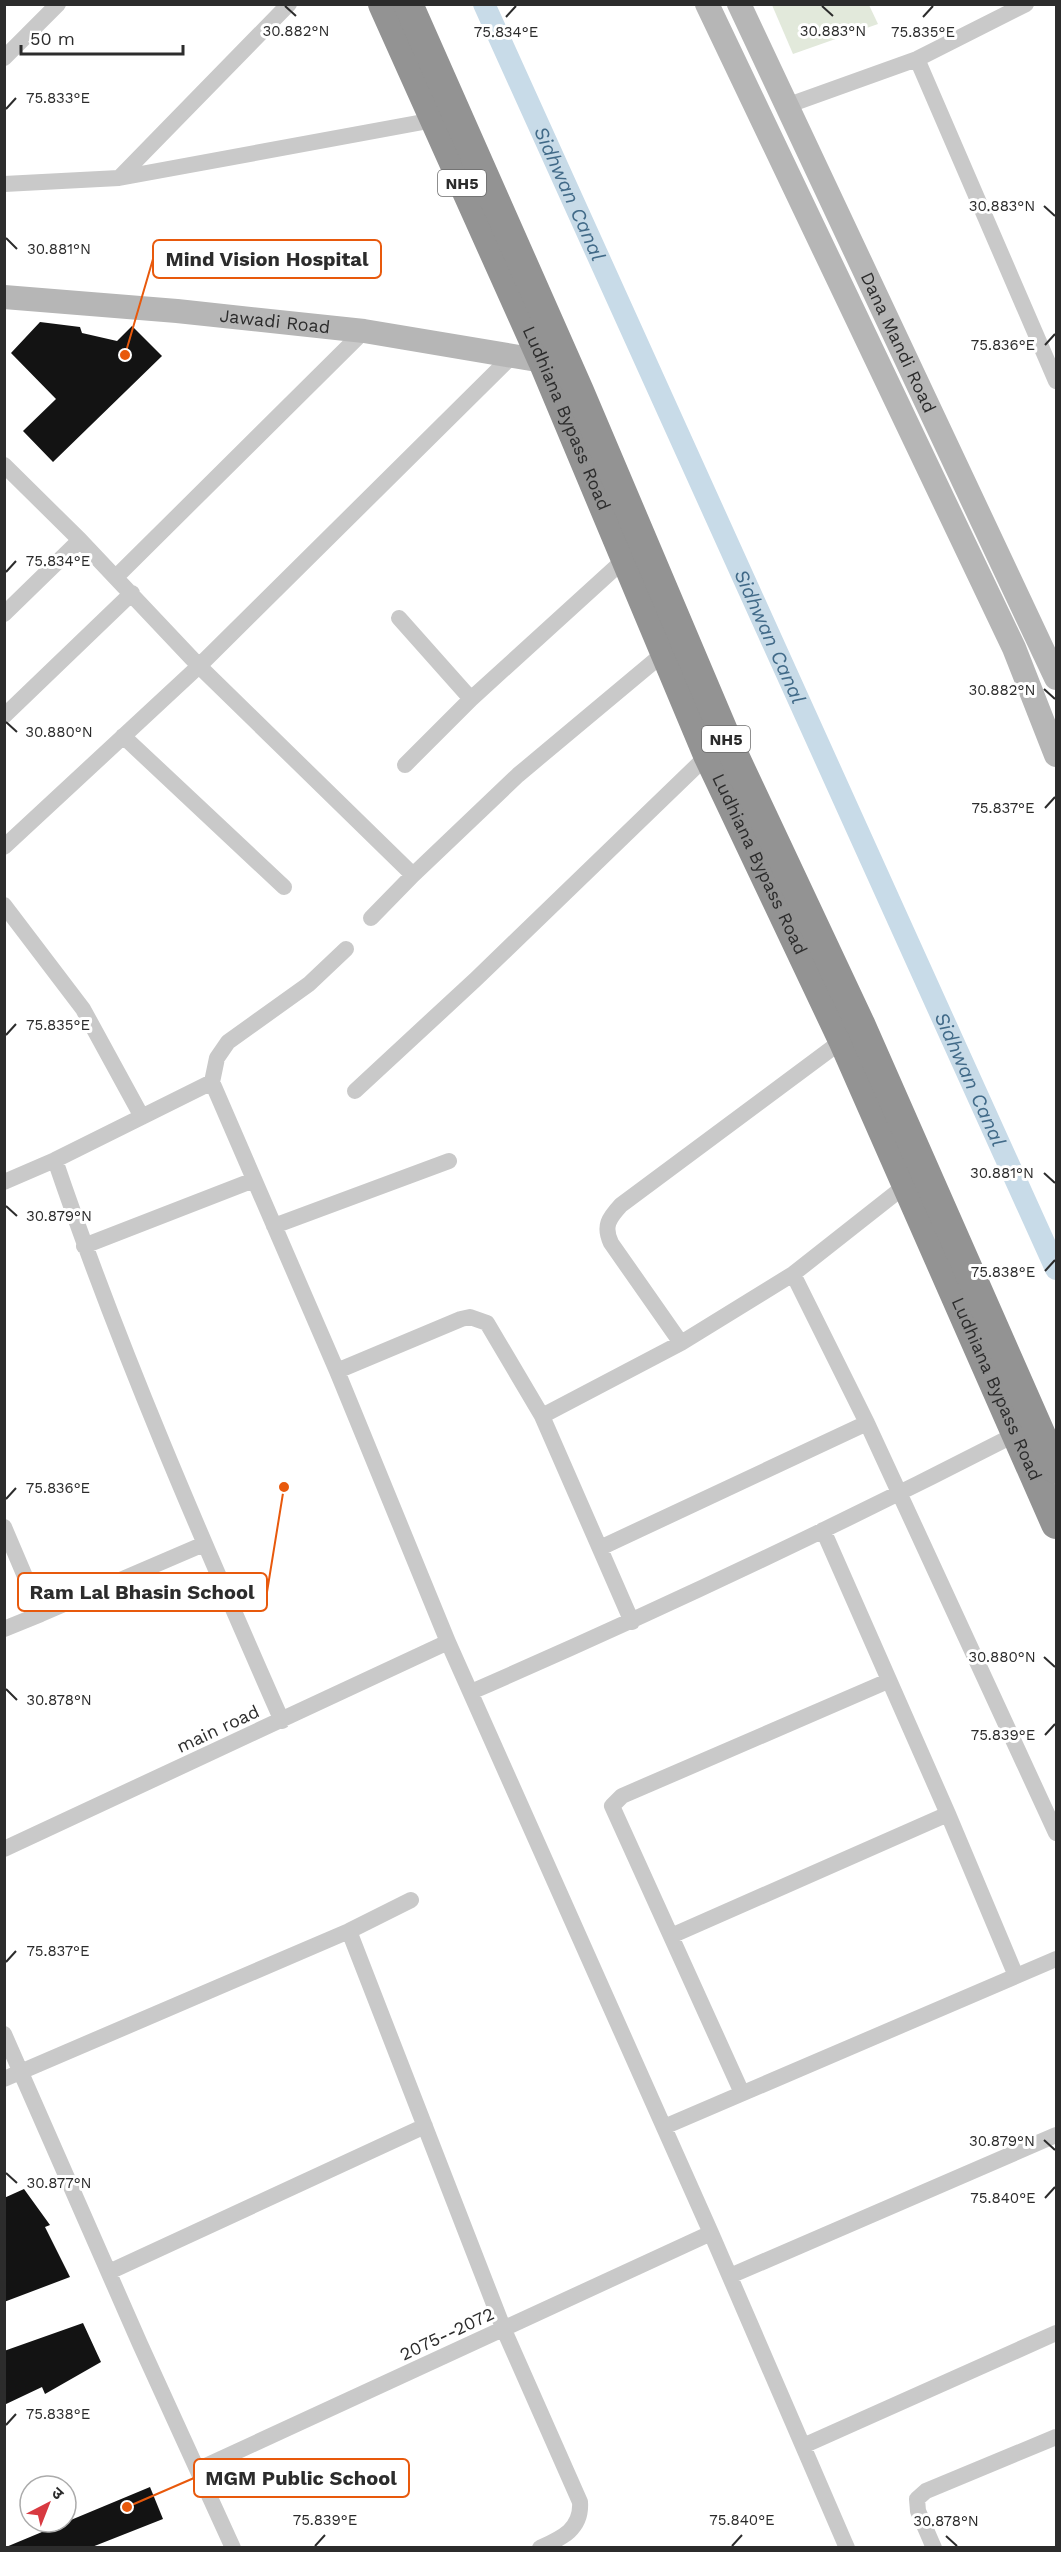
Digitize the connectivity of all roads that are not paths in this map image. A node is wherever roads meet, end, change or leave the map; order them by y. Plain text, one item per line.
1 (58, 4) edge
2 (289, 4) edge
3 (383, 4) edge
4 (408, 4) edge
5 (707, 4) edge
6 (739, 4) edge
7 (1026, 4) edge
8 (4, 58) edge
9 (917, 59) junction
10 (786, 106) junction
11 (434, 120) junction
12 (119, 178) junction
13 (4, 184) edge
14 (4, 297) edge
15 (364, 331) junction
16 (512, 356) junction
17 (543, 361) junction
18 (1056, 381) edge
19 (4, 465) edge
20 (80, 540) junction
21 (626, 558) junction
22 (116, 577) junction
23 (132, 593) junction
24 (4, 614) edge
25 (399, 618) dead end
26 (664, 653) junction
27 (199, 666) junction
28 (1056, 678) edge
29 (471, 699) junction
30 (4, 716) edge
31 (123, 736) junction
32 (708, 755) junction
33 (1056, 755) edge
34 (405, 765) dead end
35 (7, 840) edge
36 (413, 875) junction
37 (284, 887) dead end
38 (4, 905) edge
39 (371, 918) dead end
40 (346, 949) dead end
41 (843, 1040) junction
42 (212, 1082) junction
43 (355, 1091) dead end
44 (142, 1117) junction
45 (55, 1160) junction
46 (449, 1161) dead end
47 (254, 1180) junction
48 (4, 1182) edge
49 (906, 1185) junction
50 (274, 1226) junction
51 (84, 1246) junction
52 (793, 1274) junction
53 (681, 1343) junction
54 (337, 1371) junction
55 (542, 1416) junction
56 (867, 1423) junction
57 (1016, 1434) junction
58 (1056, 1469) edge
59 (900, 1493) junction
60 (1056, 1524) edge
61 (4, 1527) edge
62 (823, 1530) junction
63 (204, 1544) junction
64 (600, 1548) junction
65 (42, 1614) junction
66 (632, 1622) junction
67 (4, 1629) edge
68 (448, 1642) junction
69 (888, 1681) junction
70 (471, 1692) junction
71 (282, 1721) junction
72 (948, 1814) junction
73 (1056, 1833) edge
74 (4, 1849) edge
75 (411, 1900) dead end
76 (349, 1931) junction
77 (671, 1936) junction
78 (1056, 1959) edge
79 (1016, 1976) junction
80 (4, 2034) edge
81 (21, 2071) junction
82 (4, 2079) edge
83 (742, 2093) junction
84 (425, 2126) junction
85 (664, 2127) junction
86 (1056, 2136) edge
87 (711, 2233) junction
88 (109, 2272) junction
89 (730, 2276) junction
90 (504, 2330) junction
91 (1056, 2333) edge
92 (1056, 2438) edge
93 (803, 2446) junction
94 (199, 2469) junction
95 (233, 2547) edge
96 (540, 2547) edge
97 (847, 2547) edge
98 (934, 2547) edge

1 - 8 street
2 - 12 street
3 - 11 highway, Ludhiana Bypass Road / NH5
4 - 58 highway, Ludhiana Bypass Road / NH5
5 - 33 street
6 - 10 street, Dana Mandi Road
7 - 9 street
9 - 10 street
9 - 18 street
10 - 28 street, Dana Mandi Road
11 - 12 street
11 - 17 highway, Ludhiana Bypass Road / NH5
12 - 13 street
14 - 15 street, Jawadi Road
15 - 16 street, Jawadi Road
15 - 22 street
16 - 17 street, Jawadi Road
16 - 27 street
17 - 21 highway, Ludhiana Bypass Road / NH5
19 - 20 street
20 - 22 street
20 - 24 street
21 - 26 highway, Ludhiana Bypass Road / NH5
21 - 29 street
22 - 23 street
23 - 27 street
23 - 30 street
25 - 29 street
26 - 32 highway, Ludhiana Bypass Road / NH5
26 - 36 street
27 - 31 street
27 - 36 street
29 - 34 street
31 - 35 street
31 - 37 street
32 - 41 highway, Ludhiana Bypass Road / NH5
32 - 43 street
36 - 39 street
38 - 44 street
40 - 42 street
41 - 49 highway, Ludhiana Bypass Road / NH5
41 - 53 street
42 - 44 street
42 - 47 street
44 - 45 street
45 - 48 street
45 - 51 street
46 - 50 street
47 - 50 street
47 - 51 street
49 - 52 street
49 - 57 highway, Ludhiana Bypass Road / NH5
50 - 54 street
51 - 63 street
52 - 53 street
52 - 56 street
53 - 55 street
54 - 55 street
54 - 68 street
55 - 64 street
56 - 59 street
56 - 64 street
57 - 59 street
57 - 60 highway, Ludhiana Bypass Road / NH5
59 - 62 street
59 - 73 street
61 - 65 street
62 - 66 street
62 - 69 street
63 - 65 street
63 - 71 street
64 - 66 street
65 - 67 street
66 - 70 street
68 - 70 street
68 - 71 street, main road
69 - 72 street
69 - 77 street
70 - 85 street
71 - 74 street, main road
72 - 77 street
72 - 79 street
75 - 76 street
76 - 81 street
76 - 84 street
77 - 83 street
78 - 79 street
79 - 83 street
80 - 81 street
81 - 82 street
81 - 88 street
83 - 85 street
84 - 88 street
84 - 90 street
85 - 87 street
86 - 89 street
87 - 89 street
87 - 90 street, 2075--2072
88 - 94 street
89 - 93 street
90 - 94 street, 2075--2072
90 - 96 street
91 - 93 street
92 - 98 street
93 - 97 street
94 - 95 street

